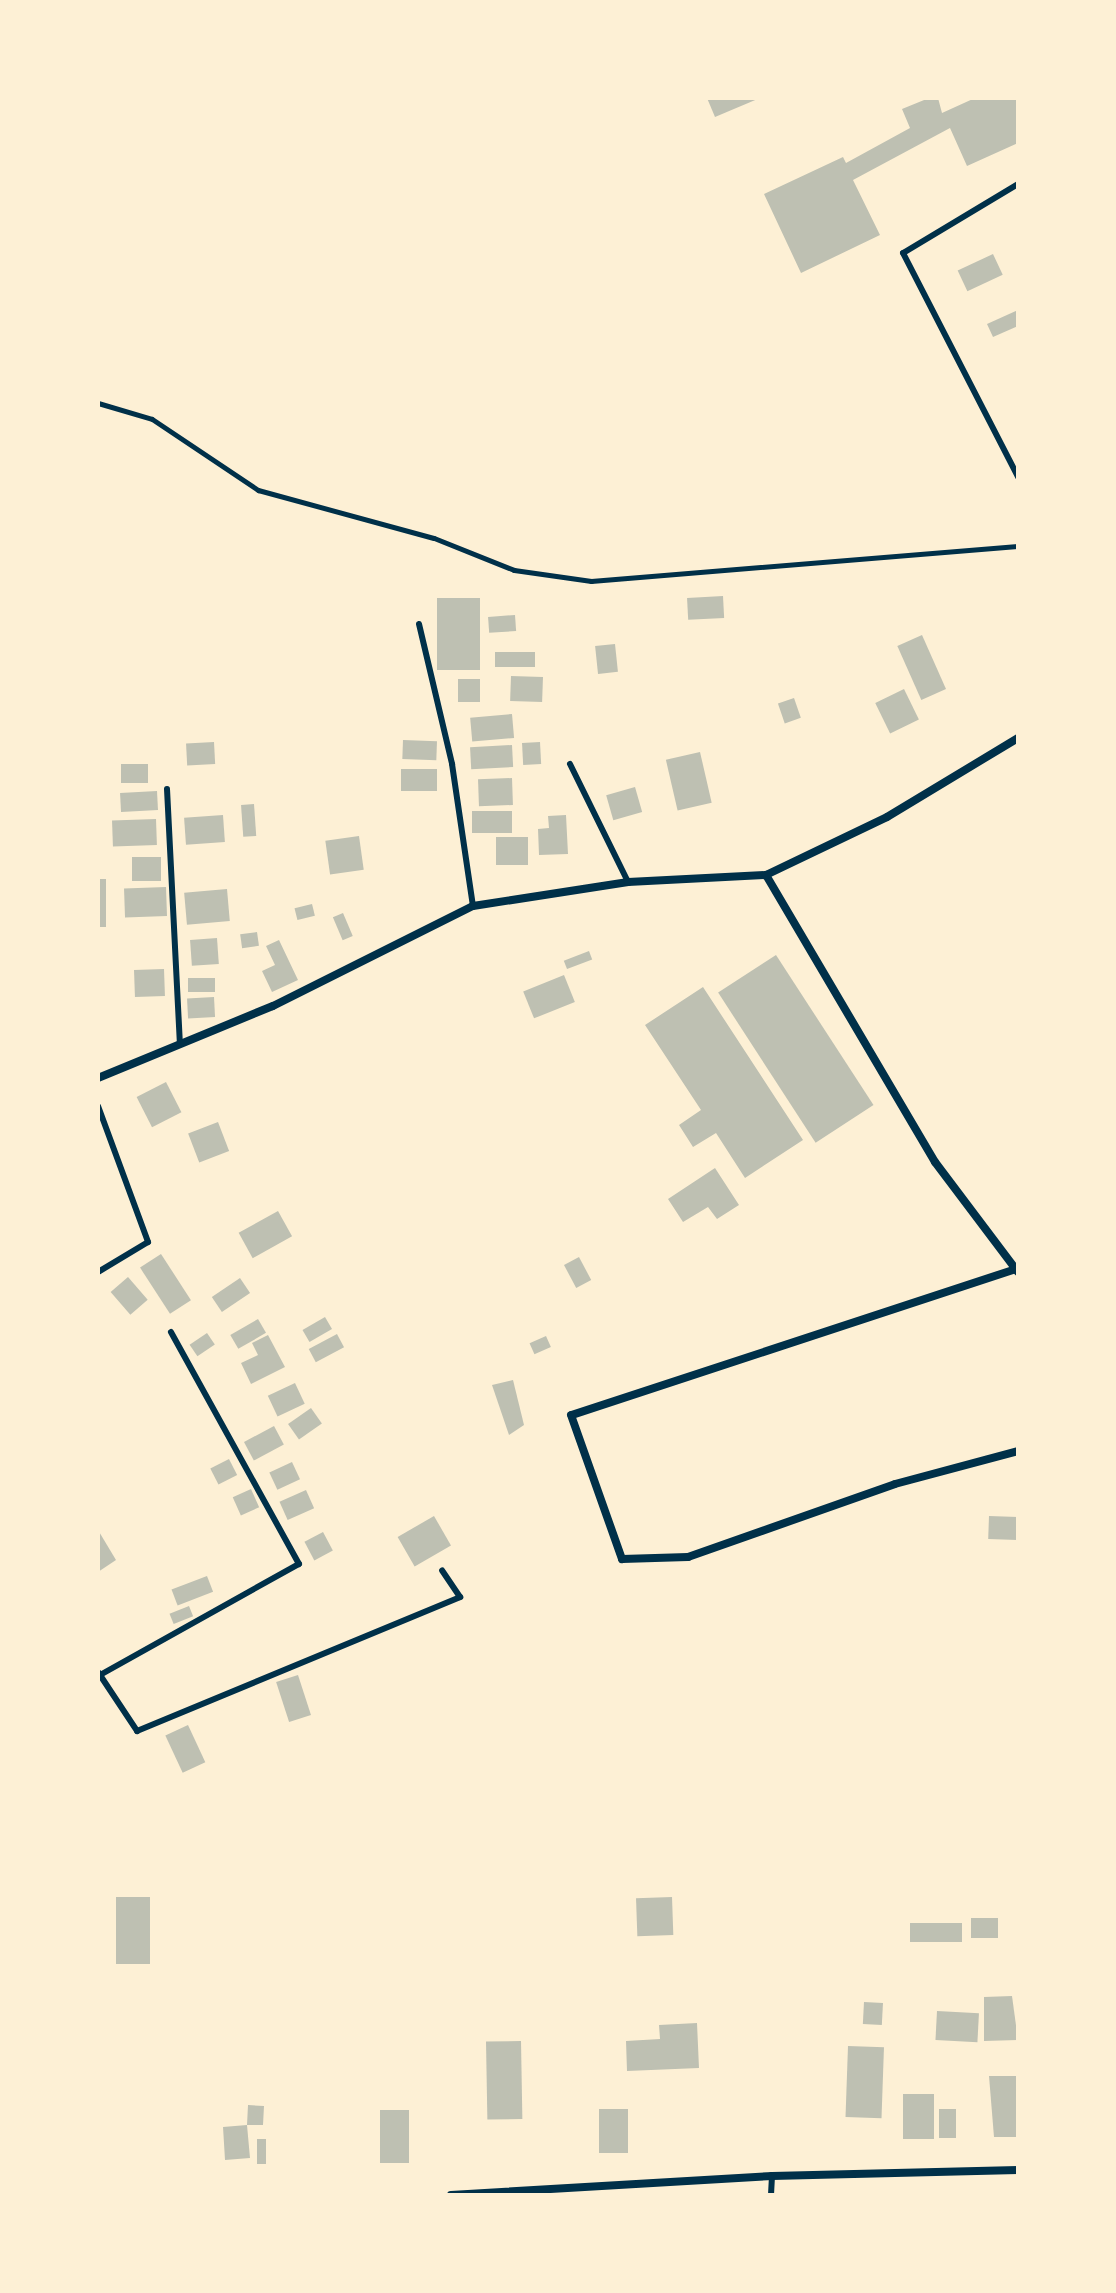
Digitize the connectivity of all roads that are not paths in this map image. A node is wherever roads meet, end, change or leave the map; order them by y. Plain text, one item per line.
1 (1018, 184) edge
2 (1018, 477) edge
3 (419, 624) dead end
4 (1018, 738) edge
5 (570, 764) dead end
6 (167, 789) dead end
7 (766, 875) junction
8 (628, 882) junction
9 (473, 906) junction
10 (180, 1044) junction
11 (98, 1078) edge
12 (98, 1106) edge
13 (1017, 1270) edge
14 (98, 1272) edge
15 (171, 1332) dead end
16 (1018, 1451) edge
17 (442, 1570) dead end
18 (99, 1673) edge
19 (1018, 2170) edge
20 (772, 2176) junction
21 (451, 2195) edge
22 (771, 2195) edge

1 - 2 lane
3 - 9 lane
4 - 7 street
5 - 8 lane
6 - 10 lane
7 - 8 street
7 - 13 street
8 - 9 street
9 - 10 street
10 - 11 street
12 - 14 lane
13 - 16 street
15 - 18 lane
17 - 18 lane
19 - 20 street
20 - 21 street
20 - 22 lane

